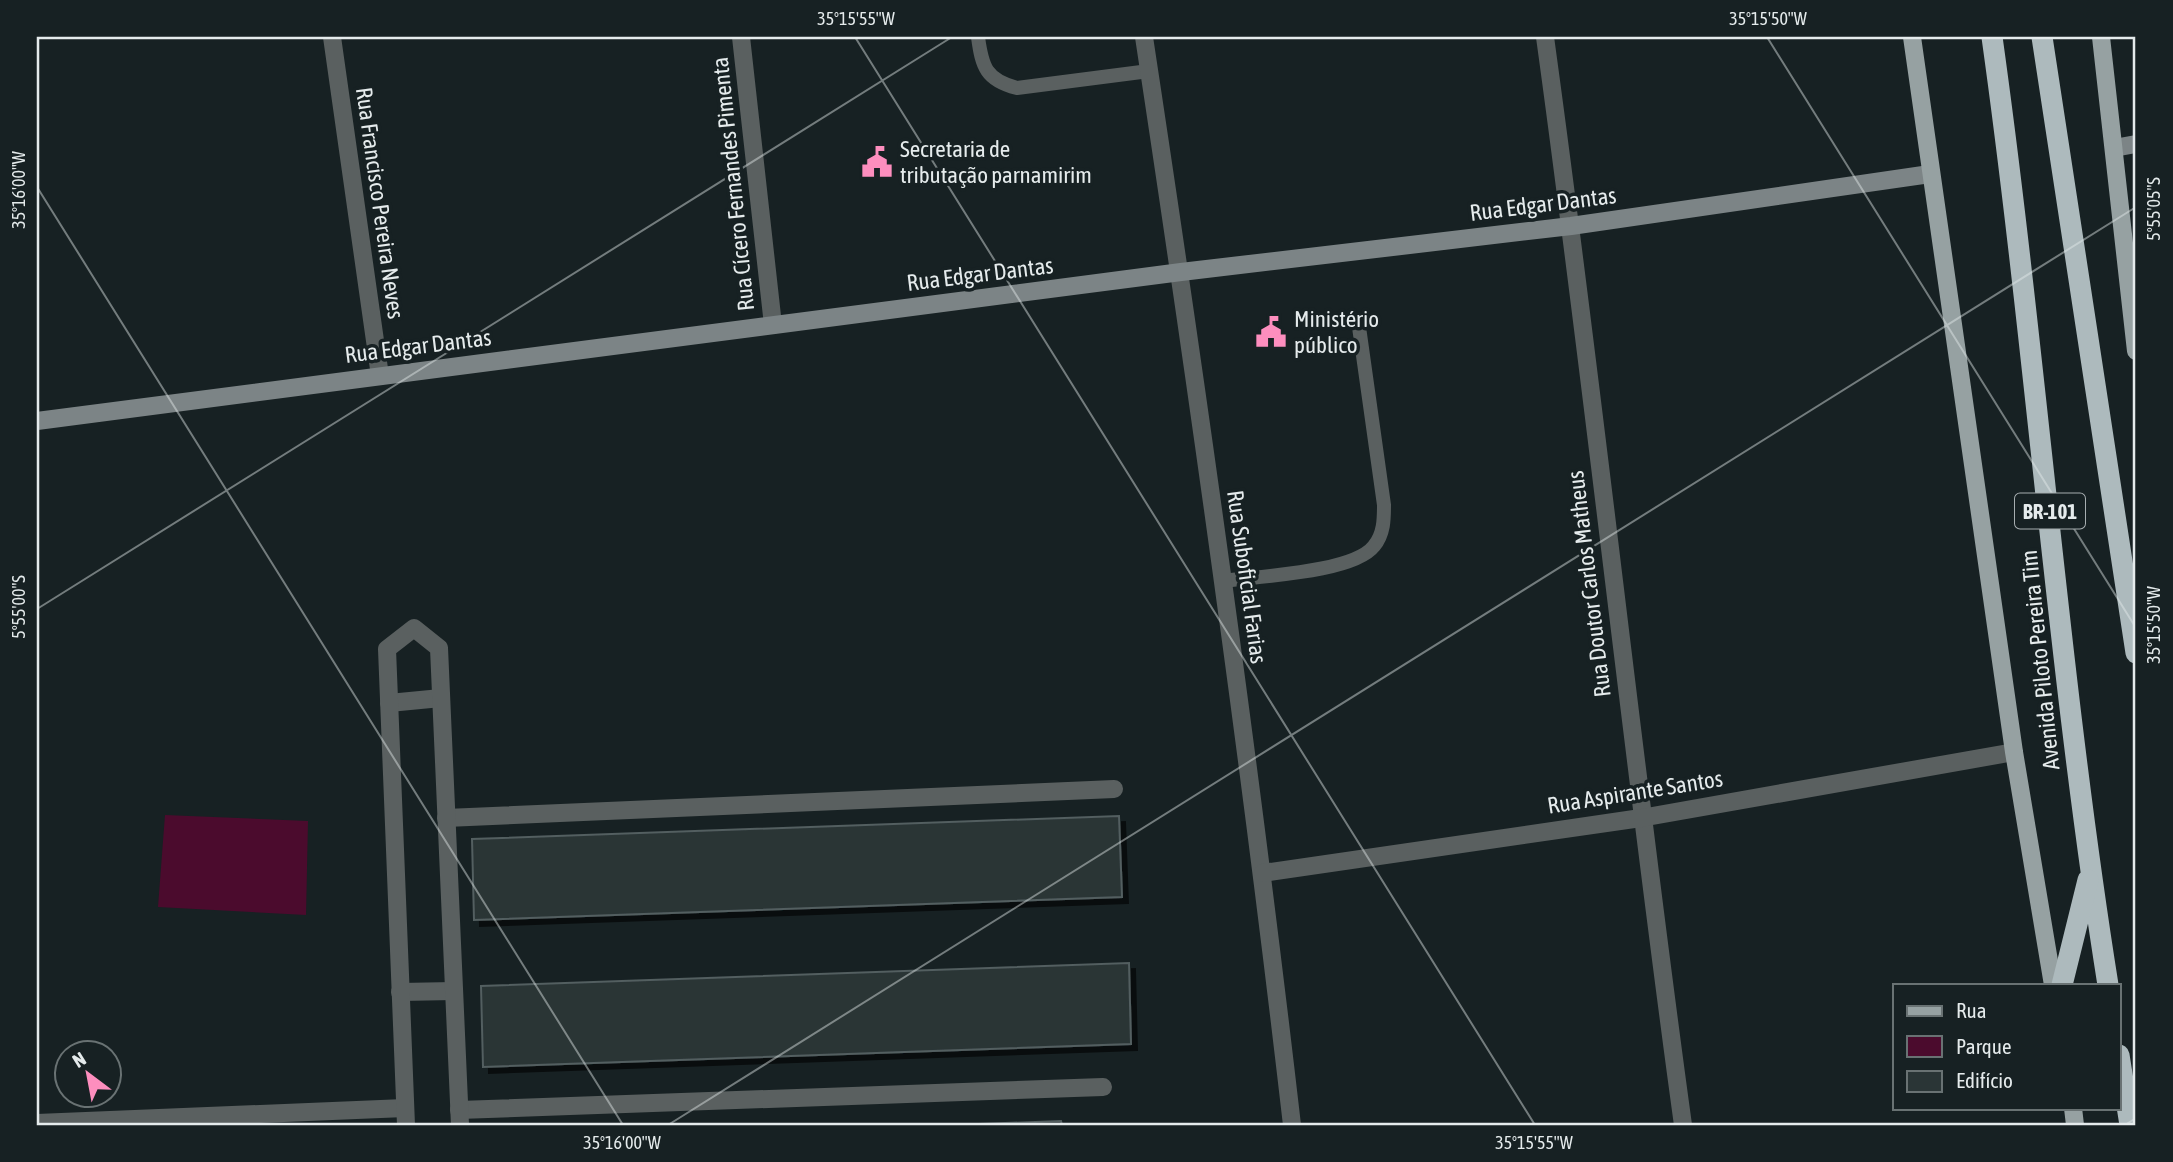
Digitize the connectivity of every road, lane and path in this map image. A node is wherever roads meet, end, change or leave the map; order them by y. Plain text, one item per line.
1 (332, 37) edge
2 (741, 37) edge
3 (978, 37) edge
4 (1144, 37) edge
5 (1545, 37) edge
6 (1912, 37) edge
7 (1992, 37) edge
8 (2042, 37) edge
9 (2101, 37) edge
10 (1149, 71) junction
11 (2136, 144) edge
12 (2114, 148) junction
13 (1930, 174) junction
14 (1571, 226) junction
15 (1181, 272) junction
16 (773, 325) junction
17 (1359, 327) dead end
18 (2136, 351) edge
19 (380, 376) junction
20 (37, 421) edge
21 (1223, 581) junction
22 (2136, 653) edge
23 (441, 698) junction
24 (389, 703) junction
25 (2014, 752) junction
26 (1114, 789) dead end
27 (446, 818) junction
28 (1641, 818) junction
29 (2090, 871) junction
30 (1263, 873) junction
31 (2053, 984) edge
32 (2062, 984) edge
33 (2108, 984) edge
34 (454, 991) junction
35 (401, 992) junction
36 (2120, 1061) edge
37 (1103, 1087) dead end
38 (405, 1116) edge
39 (460, 1118) edge
40 (37, 1123) edge
41 (1292, 1125) edge
42 (1683, 1125) edge
43 (2130, 1125) edge

1 - 19 street, Rua Francisco Pereira Neves
2 - 16 street, Rua Cícero Fernandes Pimenta
3 - 10 lane
4 - 10 street, Rua Suboficial Farias
5 - 14 street, Rua Doutor Carlos Matheus
6 - 13 main road
7 - 29 highway, Avenida Piloto Pereira Tim / BR-101
8 - 22 highway, BR-101
9 - 12 main road
10 - 15 street, Rua Suboficial Farias
11 - 12 main road
12 - 18 main road
13 - 14 main road, Rua Edgar Dantas
13 - 25 main road
14 - 15 main road, Rua Edgar Dantas
14 - 28 street, Rua Doutor Carlos Matheus
15 - 16 main road, Rua Edgar Dantas
15 - 21 street, Rua Suboficial Farias
16 - 19 main road, Rua Edgar Dantas
17 - 21 lane
19 - 20 main road, Rua Edgar Dantas
21 - 30 street, Rua Suboficial Farias
23 - 24 street
23 - 24 street
23 - 27 street
24 - 35 street
25 - 28 street, Rua Aspirante Santos
25 - 31 main road
26 - 27 street
27 - 34 street
28 - 30 street, Rua Aspirante Santos
28 - 42 street, Rua Doutor Carlos Matheus
29 - 32 highway
29 - 33 highway, Avenida Piloto Pereira Tim / BR-101
30 - 41 street, Rua Suboficial Farias
34 - 35 street
34 - 39 street
35 - 38 street
36 - 43 highway
37 - 39 street
38 - 40 street

